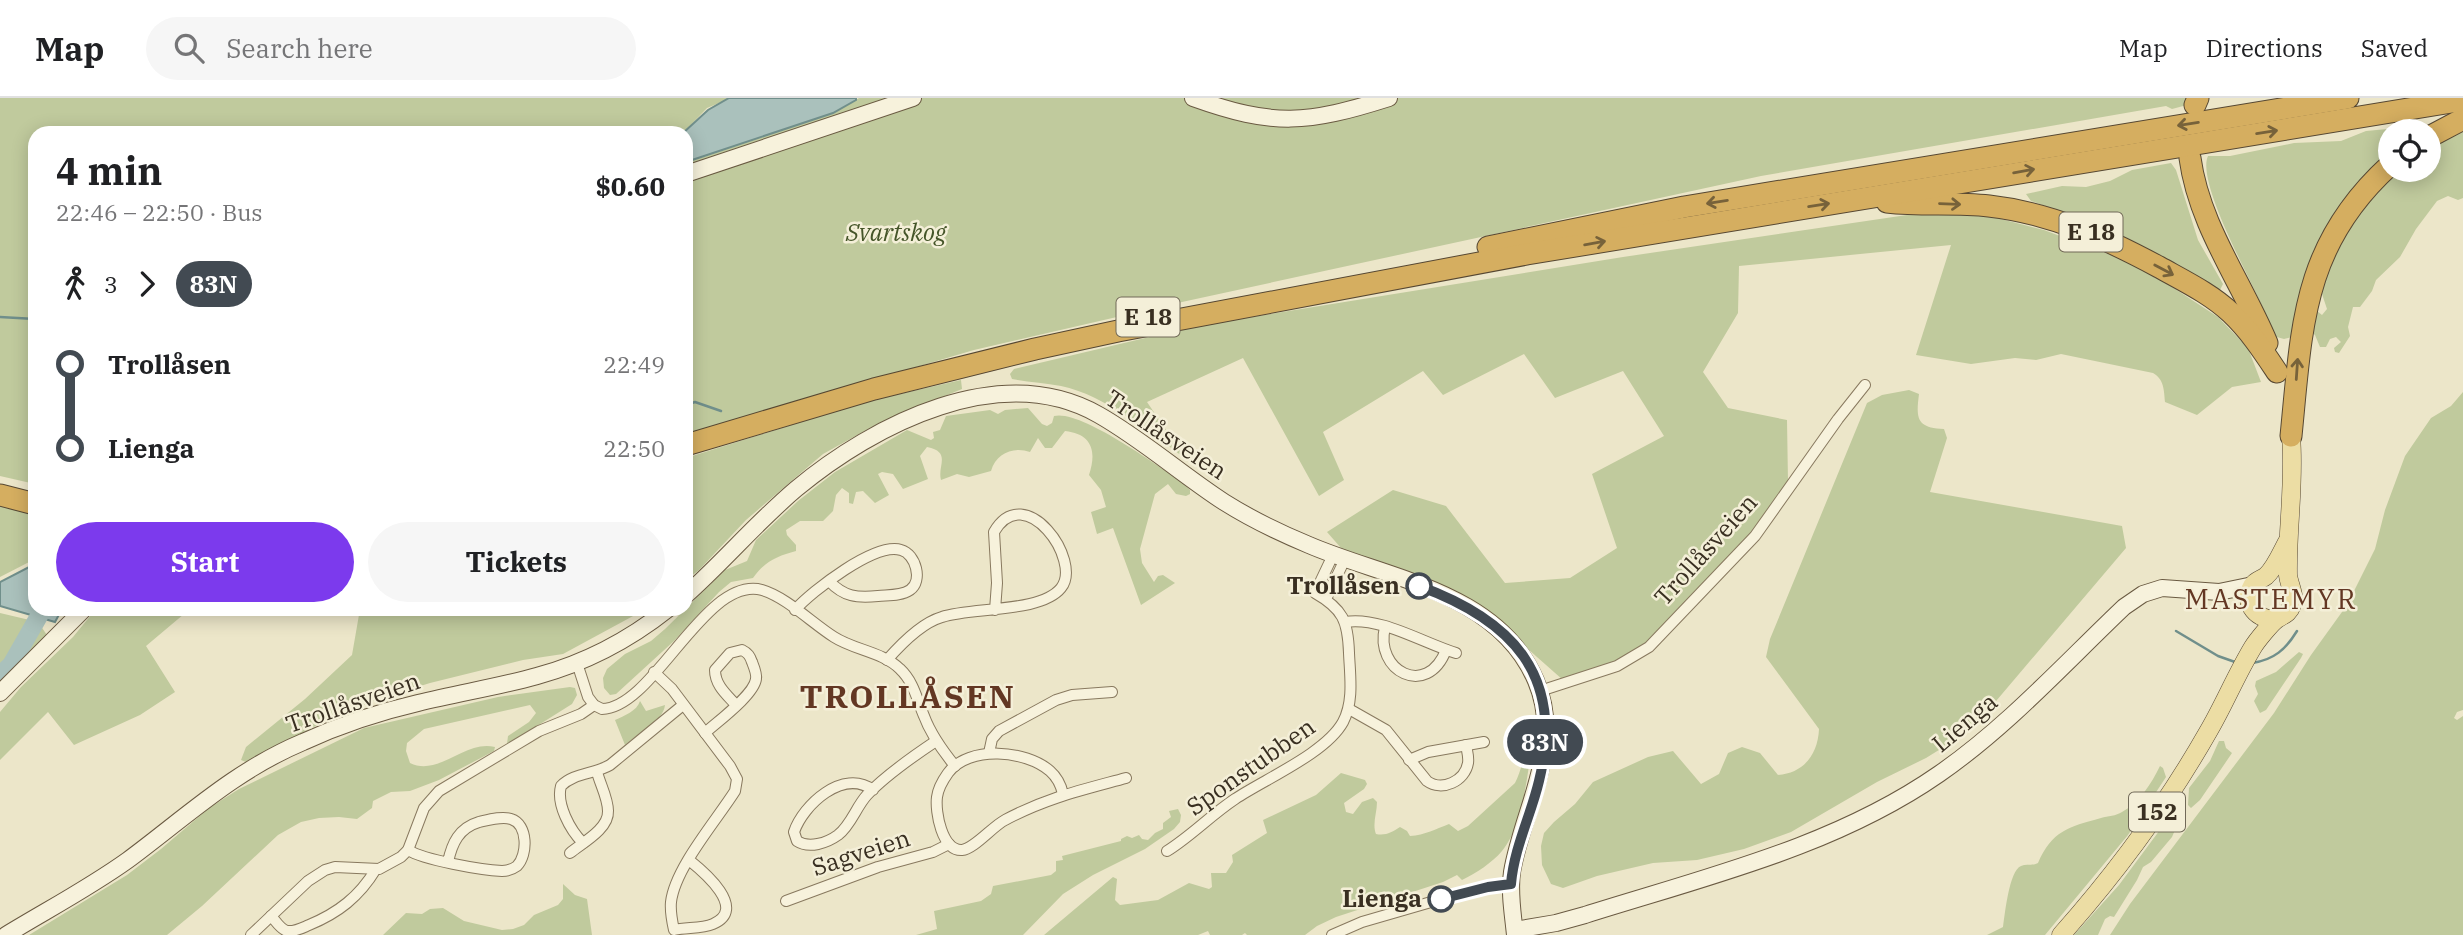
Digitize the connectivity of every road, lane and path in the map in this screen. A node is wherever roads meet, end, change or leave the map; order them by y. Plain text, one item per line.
1 (913, 98) edge
2 (1193, 98) edge
3 (1389, 98) edge
4 (2348, 98) edge
5 (2463, 100) edge
6 (2301, 102) edge
7 (2463, 120) edge
8 (2441, 131) edge
9 (2190, 158) dead end
10 (693, 172) edge
11 (2378, 176) edge
12 (1857, 199) junction
13 (2277, 372) junction
14 (1865, 385) dead end
15 (693, 435) edge
16 (2291, 436) junction
17 (693, 443) edge
18 (0, 485) edge
19 (28, 492) edge
20 (0, 495) edge
21 (28, 502) edge
22 (2288, 541) junction
23 (1339, 557) junction
24 (829, 581) junction
25 (2259, 581) junction
26 (2289, 584) junction
27 (693, 588) edge
28 (2219, 592) junction
29 (1326, 599) junction
30 (795, 610) junction
31 (995, 610) junction
32 (2254, 611) junction
33 (77, 616) edge
34 (658, 616) edge
35 (2276, 619) junction
36 (1345, 622) junction
37 (1385, 627) junction
38 (2254, 645) junction
39 (887, 660) junction
40 (577, 663) junction
41 (654, 672) junction
42 (1540, 691) junction
43 (1112, 692) dead end
44 (0, 693) edge
45 (594, 705) junction
46 (683, 705) junction
47 (736, 705) junction
48 (1349, 709) junction
49 (705, 733) junction
50 (936, 740) junction
51 (1484, 742) dead end
52 (1465, 745) junction
53 (989, 753) junction
54 (1409, 760) junction
55 (955, 766) junction
56 (597, 772) junction
57 (1126, 778) dead end
58 (873, 790) junction
59 (1063, 794) junction
60 (583, 842) junction
61 (949, 844) junction
62 (408, 850) junction
63 (1167, 852) dead end
64 (570, 853) dead end
65 (689, 860) junction
66 (448, 862) junction
67 (376, 869) junction
68 (1511, 884) junction
69 (786, 901) dead end
70 (271, 916) junction
71 (1515, 932) edge
72 (6, 935) edge
73 (251, 935) edge
74 (1332, 935) edge
75 (2061, 935) edge

1 - 10 street
2 - 3 street
4 - 6 highway, E 18
12 -> 5 highway, E 18
6 -> 15 highway, E 18
7 - 8 highway
9 - 13 highway, E 18
16 -> 11 highway
12 -> 13 highway, E 18
17 -> 12 highway, E 18
13 - 16 highway, E 18
14 - 42 street, Trollåsveien
16 - 22 main road, 152
18 - 19 highway
20 - 21 highway
22 - 25 main road, 152
22 - 26 main road, 152
23 - 27 street, Trollåsveien
23 - 29 street
23 - 29 street
23 - 42 street, Trollåsveien
24 - 24 street
24 - 30 street
25 - 26 main road
25 - 28 street, Lienga
25 - 32 main road, 152
26 - 35 main road, 152
28 - 32 street, Lienga
28 - 71 street, Lienga
29 - 36 street
30 - 39 street
30 - 41 street
31 - 31 street
31 - 39 street
32 - 35 main road
32 - 38 main road, 152
33 - 44 street
34 - 40 street, Trollåsveien
35 - 38 main road, 152
36 - 37 street
36 - 48 street
37 - 37 street
38 - 75 main road, 152
39 - 50 street
40 - 45 street
40 - 72 street, Trollåsveien
41 - 45 street
41 - 46 street
42 - 68 street, Trollåsveien
43 - 53 street
45 - 62 street
46 - 49 street
46 - 56 street
47 - 47 street
47 - 49 street
48 - 54 street
48 - 63 street, Sponstubben
49 - 65 street
50 - 55 street
50 - 58 street, Sagveien
51 - 52 street
52 - 54 street
52 - 54 street
53 - 55 street
53 - 59 street
55 - 61 street, Sagveien
56 - 60 street
56 - 60 street
57 - 59 street, Sagveien
58 - 58 street, Sagveien
59 - 61 street, Sagveien
60 - 64 street
61 - 69 street, Sagveien
62 - 66 street
62 - 67 street
65 - 65 street
66 - 66 street
67 - 70 street
67 - 70 street
68 - 71 street, Trollåsveien
68 - 74 street
70 - 73 street

